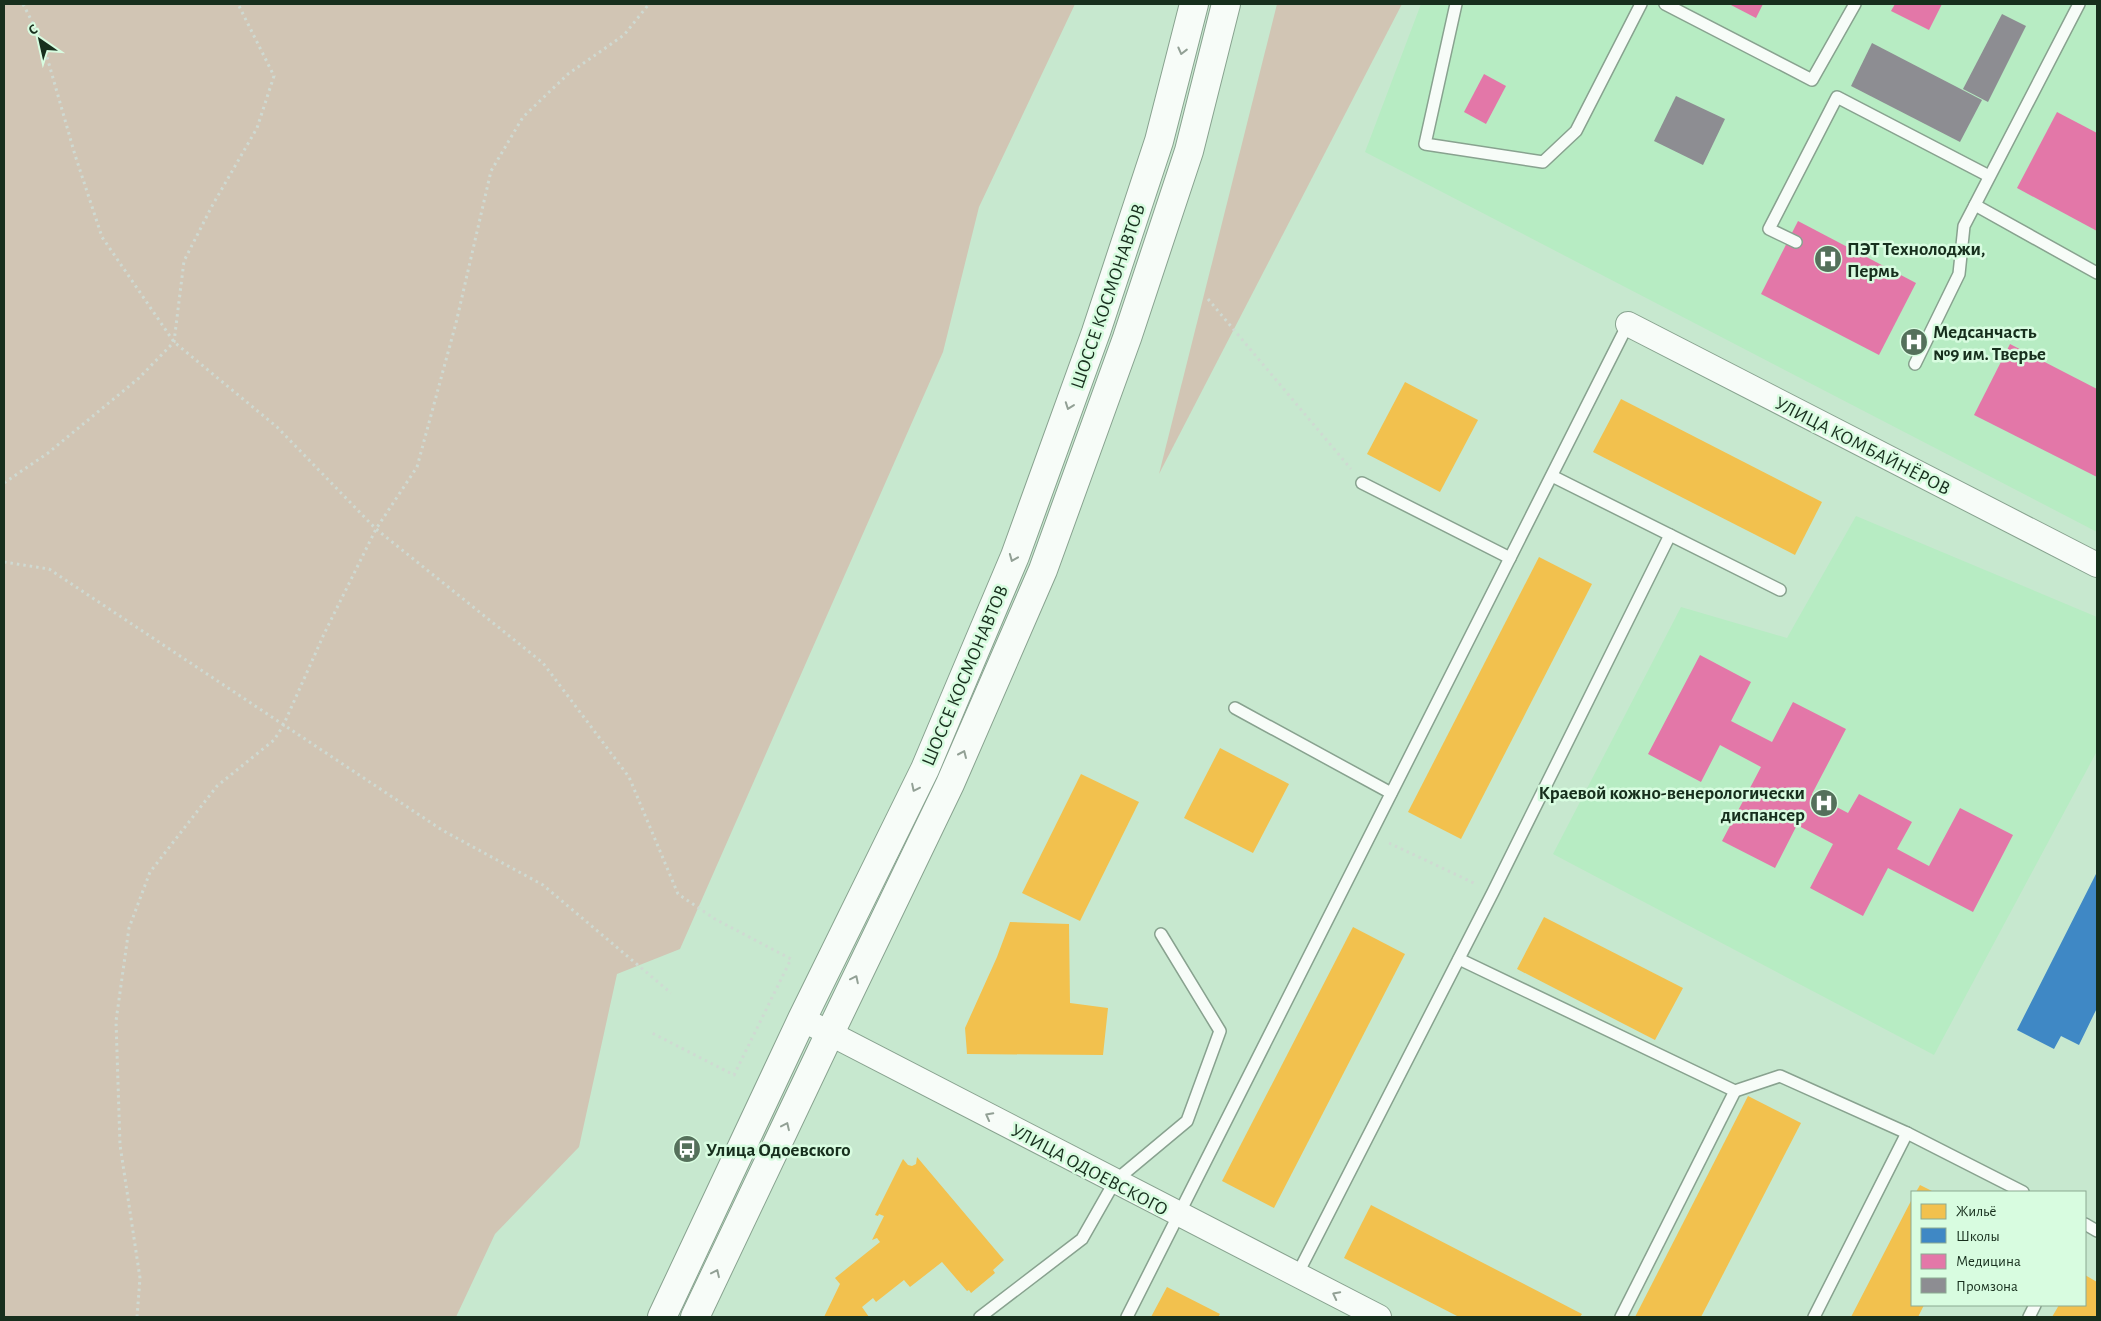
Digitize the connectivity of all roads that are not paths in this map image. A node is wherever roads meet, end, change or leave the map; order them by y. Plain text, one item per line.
1 (1194, 4) edge
2 (1226, 4) edge
3 (1456, 4) edge
4 (1641, 4) edge
5 (1665, 4) edge
6 (1855, 4) edge
7 (2079, 4) edge
8 (1989, 176) junction
9 (1974, 205) junction
10 (1796, 242) dead end
11 (2097, 273) edge
12 (1628, 324) joint
13 (1915, 364) dead end
14 (1552, 476) junction
15 (1362, 483) road end
16 (1670, 535) junction
17 (1510, 558) junction
18 (2097, 565) edge
19 (1780, 590) dead end
20 (1236, 708) dead end
21 (1391, 793) junction
22 (1160, 934) dead end
23 (1459, 959) junction
24 (802, 1019) junction
25 (830, 1032) junction
26 (1735, 1091) junction
27 (1907, 1133) junction
28 (1115, 1181) junction
29 (2021, 1191) edge
30 (1179, 1215) junction
31 (2086, 1225) edge
32 (2097, 1231) edge
33 (1296, 1275) junction
34 (662, 1317) edge
35 (695, 1317) edge
36 (980, 1317) edge
37 (1127, 1317) edge
38 (1379, 1317) edge
39 (1621, 1317) edge
40 (1814, 1317) edge

1 -> 24 main road, ШОССЕ КОСМОНАВТОВ
25 -> 2 main road, ШОССЕ КОСМОНАВТОВ
3 - 4 lane
5 - 6 lane
7 - 8 lane
8 - 9 lane
8 - 10 lane
9 - 11 lane
9 - 13 lane
12 - 14 lane
12 - 18 street, УЛИЦА КОМБАЙНЁРОВ
14 - 16 lane
14 - 17 lane
15 - 17 lane
16 - 19 lane
16 - 23 lane
17 - 21 lane
20 - 21 lane
21 - 30 lane
22 - 28 lane
23 - 26 lane
23 - 33 lane
24 - 25 street, УЛИЦА ОДОЕВСКОГО
24 - 34 main road, ШОССЕ КОСМОНАВТОВ
28 -> 25 street, УЛИЦА ОДОЕВСКОГО
35 -> 25 main road, ШОССЕ КОСМОНАВТОВ
26 - 27 lane
26 - 39 lane
27 - 29 lane
27 - 40 lane
28 - 30 street, УЛИЦА ОДОЕВСКОГО
28 - 36 lane
30 - 33 street, УЛИЦА ОДОЕВСКОГО
30 - 37 lane
31 - 32 lane
38 -> 33 street, УЛИЦА ОДОЕВСКОГО

